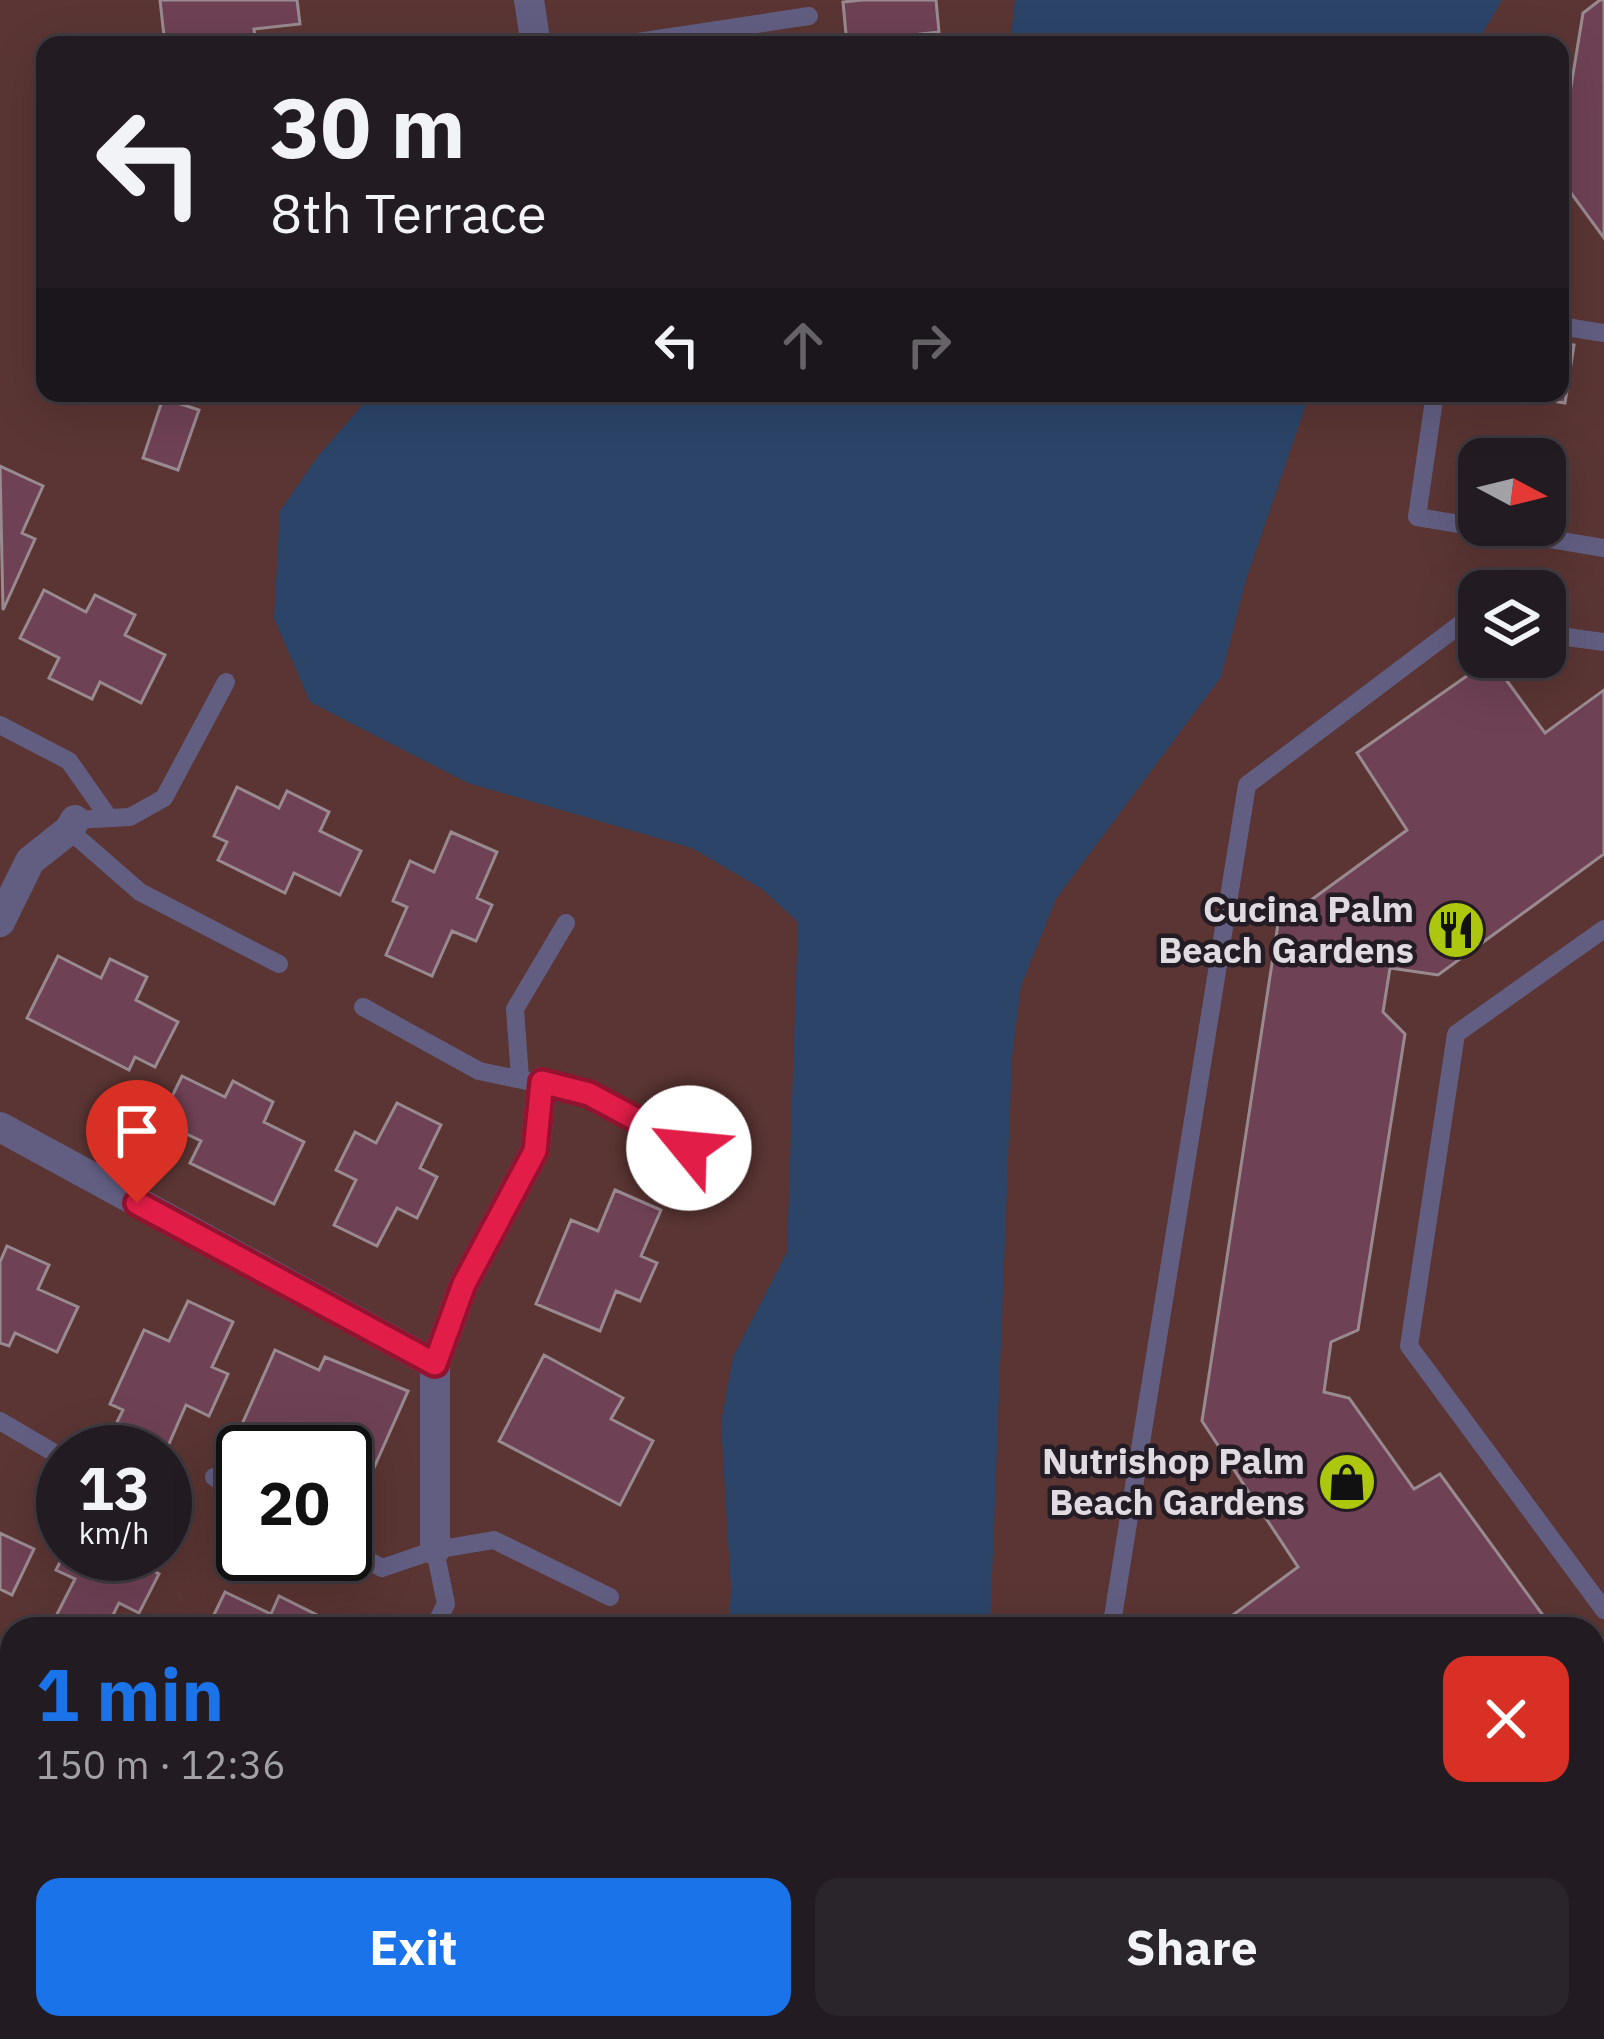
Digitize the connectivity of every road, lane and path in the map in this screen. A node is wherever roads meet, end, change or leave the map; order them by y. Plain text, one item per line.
1 (529, 0) edge
2 (809, 16) dead end
3 (535, 36) edge
4 (677, 36) edge
5 (1569, 327) edge
6 (1604, 333) edge
7 (1434, 402) edge
8 (1604, 548) edge
9 (1458, 625) edge
10 (1566, 636) edge
11 (1604, 641) edge
12 (226, 682) dead end
13 (0, 725) edge
14 (109, 818) junction
15 (72, 825) junction
16 (0, 922) edge
17 (566, 923) dead end
18 (1604, 929) edge
19 (279, 964) dead end
20 (363, 1007) dead end
21 (531, 1080) junction
22 (0, 1127) edge
23 (689, 1148) dead end
24 (435, 1364) junction
25 (0, 1421) edge
26 (36, 1442) edge
27 (435, 1550) junction
28 (372, 1563) edge
29 (610, 1598) dead end
30 (1604, 1610) edge
31 (439, 1617) edge
32 (1113, 1617) edge

1 - 3 street
2 - 4 lane
5 - 6 lane
7 - 8 lane
9 - 32 lane
10 - 11 lane
12 - 14 lane
13 - 14 lane
14 - 15 lane
15 - 16 street
15 - 19 lane
17 - 21 lane
18 - 30 lane
20 - 21 lane
21 - 23 lane
21 - 24 street
22 - 24 street
24 - 27 street
25 - 26 lane
27 - 28 lane
27 - 29 lane
27 - 31 lane

